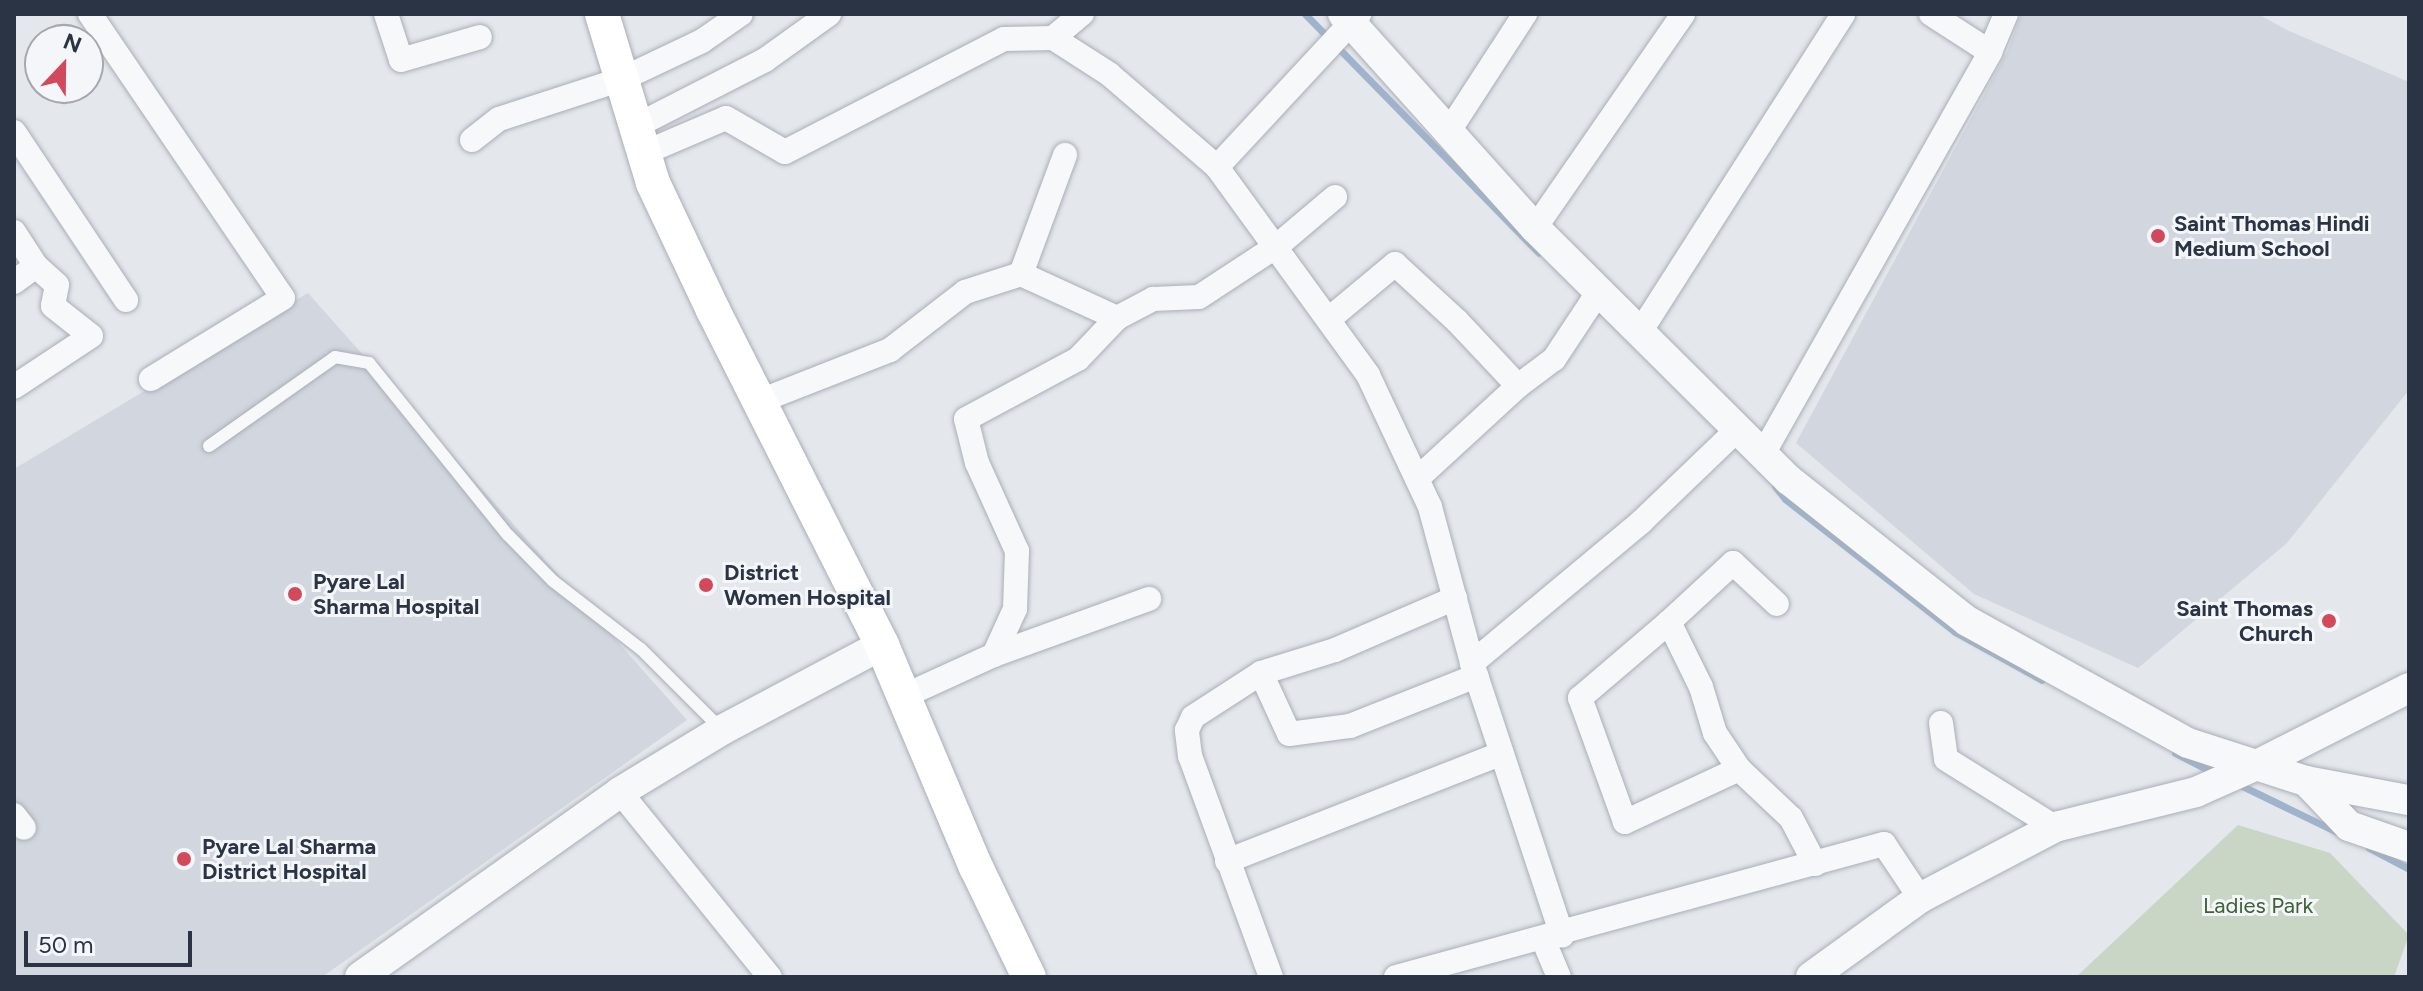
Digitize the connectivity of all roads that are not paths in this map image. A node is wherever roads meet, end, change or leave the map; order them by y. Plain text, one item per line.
1 (90, 14) edge
2 (386, 14) edge
3 (602, 14) edge
4 (741, 14) edge
5 (829, 14) edge
6 (1082, 14) edge
7 (1525, 14) edge
8 (1683, 14) edge
9 (1843, 14) edge
10 (1931, 14) edge
11 (2006, 14) edge
12 (1352, 17) edge
13 (480, 37) dead end
14 (1053, 38) junction
15 (1990, 52) junction
16 (622, 79) junction
17 (1449, 131) junction
18 (14, 132) edge
19 (640, 139) junction
20 (472, 140) dead end
21 (1065, 155) dead end
22 (1217, 167) junction
23 (1335, 197) dead end
24 (1535, 228) junction
25 (14, 232) edge
26 (1277, 246) junction
27 (36, 266) junction
28 (1021, 274) junction
29 (14, 282) edge
30 (1599, 291) junction
31 (126, 300) dead end
32 (1117, 318) junction
33 (1329, 319) junction
34 (1640, 332) junction
35 (151, 379) dead end
36 (1518, 386) junction
37 (14, 387) edge
38 (760, 401) junction
39 (1731, 436) junction
40 (209, 446) dead end
41 (1763, 454) junction
42 (1417, 479) junction
43 (1455, 598) junction
44 (1149, 599) dead end
45 (1777, 604) dead end
46 (1669, 622) junction
47 (882, 645) junction
48 (994, 655) junction
49 (1474, 669) junction
50 (1261, 673) junction
51 (2409, 688) edge
52 (904, 696) junction
53 (1941, 723) dead end
54 (722, 730) junction
55 (1502, 753) junction
56 (2257, 765) junction
57 (1739, 769) junction
58 (2306, 781) junction
59 (620, 792) junction
60 (2409, 800) edge
61 (2055, 827) junction
62 (2409, 847) edge
63 (1227, 861) junction
64 (1815, 864) junction
65 (1920, 898) junction
66 (1552, 937) junction
67 (1827, 973) edge
68 (360, 977) edge
69 (770, 977) edge
70 (1029, 977) edge
71 (1271, 977) edge
72 (1396, 977) edge
73 (1559, 977) edge

1 - 35 street
2 - 13 street
3 - 16 main road
4 - 16 street
5 - 19 street
6 - 14 street
7 - 17 street
8 - 24 street
9 - 34 street
10 - 15 street
11 - 15 street
12 - 17 street
12 - 22 street
14 - 19 street
14 - 22 street
15 - 41 street
16 - 19 main road
16 - 20 street
17 - 24 street
18 - 31 street
19 - 38 main road
21 - 28 street
22 - 26 street
23 - 26 street
24 - 30 street
25 - 27 street
26 - 32 street
26 - 33 street
27 - 29 street
27 - 37 street
28 - 32 street
28 - 38 street
30 - 34 street
30 - 36 street
32 - 48 street
33 - 36 street
33 - 42 street
34 - 39 street
36 - 42 street
38 - 47 main road
39 - 41 street
39 - 49 street
40 - 54 lane
41 - 56 street
42 - 43 street
43 - 49 street
43 - 50 street
44 - 48 street
45 - 46 street
46 - 57 street
46 - 57 street
47 - 52 main road
47 - 54 street
48 - 52 street
49 - 50 street
49 - 55 street
50 - 63 street
51 - 56 street
52 - 70 main road
53 - 61 street
54 - 59 street
55 - 63 street
55 - 66 street
56 - 58 street
56 - 61 street
57 - 64 street
58 - 60 street
58 - 62 street
59 - 68 street
59 - 69 street
61 - 65 street
63 - 71 street
64 - 65 street
64 - 66 street
65 - 67 street
66 - 72 street
66 - 73 street

